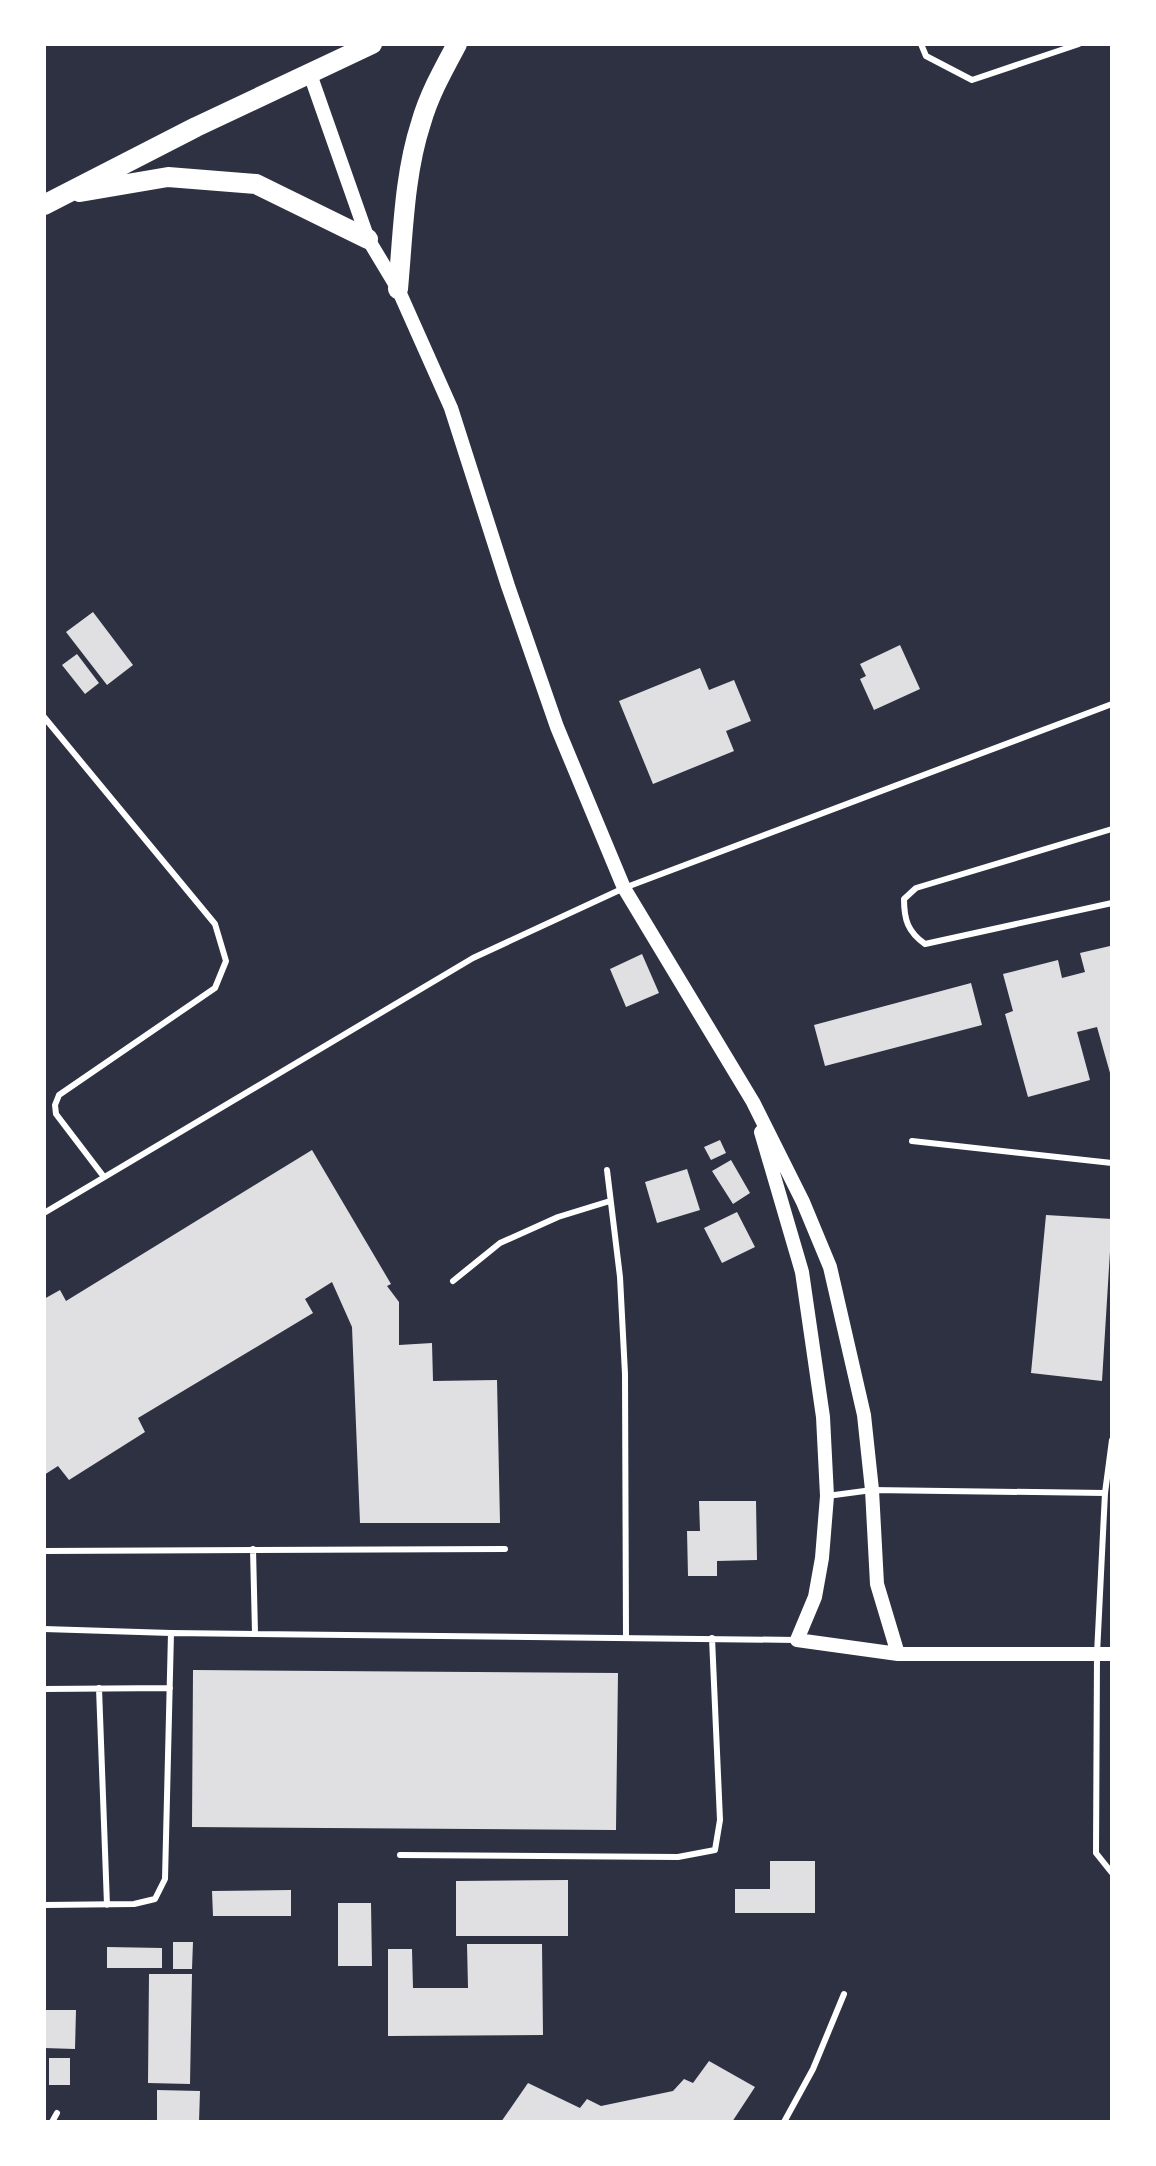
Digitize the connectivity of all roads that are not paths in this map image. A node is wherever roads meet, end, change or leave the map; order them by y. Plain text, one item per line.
1 (372, 44) edge
2 (457, 44) edge
3 (921, 44) edge
4 (1079, 44) edge
5 (310, 74) junction
6 (52, 200) edge
7 (368, 239) junction
8 (398, 289) junction
9 (1112, 704) edge
10 (44, 717) edge
11 (1112, 829) edge
12 (624, 888) junction
13 (1112, 903) edge
14 (753, 1102) junction
15 (912, 1141) dead end
16 (1112, 1163) edge
17 (607, 1170) dead end
18 (104, 1177) junction
19 (610, 1201) junction
20 (44, 1213) edge
21 (453, 1281) dead end
22 (1112, 1440) edge
23 (872, 1490) junction
24 (1105, 1493) junction
25 (827, 1496) junction
26 (1109, 1512) edge
27 (253, 1549) junction
28 (505, 1549) dead end
29 (44, 1551) edge
30 (44, 1629) edge
31 (171, 1633) junction
32 (255, 1633) junction
33 (626, 1637) junction
34 (712, 1638) junction
35 (797, 1640) junction
36 (898, 1654) junction
37 (1104, 1654) edge
38 (99, 1688) junction
39 (170, 1688) junction
40 (44, 1689) edge
41 (400, 1855) dead end
42 (1112, 1873) edge
43 (44, 1905) edge
44 (107, 1905) junction
45 (844, 1994) dead end
46 (57, 2113) dead end
47 (52, 2122) edge
48 (784, 2122) edge

1 - 5 main road
2 - 8 main road
3 - 4 lane
5 - 6 main road
5 - 7 street
6 - 7 main road
7 - 8 street
8 - 12 street
9 - 12 lane
10 - 18 lane
11 - 13 lane
12 - 14 street
12 - 18 lane
14 - 23 street
14 - 25 street
15 - 16 lane
17 - 19 lane
18 - 20 lane
19 - 21 lane
19 - 33 lane
22 - 24 lane
23 - 24 lane
23 - 25 lane
23 - 36 street
24 - 26 lane
25 - 35 street
26 - 37 lane
27 - 28 lane
27 - 29 lane
27 - 32 lane
30 - 31 lane
31 - 32 lane
31 - 39 lane
32 - 33 lane
33 - 34 lane
34 - 35 lane
34 - 41 lane
35 - 36 street
36 - 37 street
37 - 42 lane
38 - 39 lane
38 - 40 lane
38 - 44 lane
39 - 44 lane
43 - 44 lane
45 - 48 lane
46 - 47 lane

